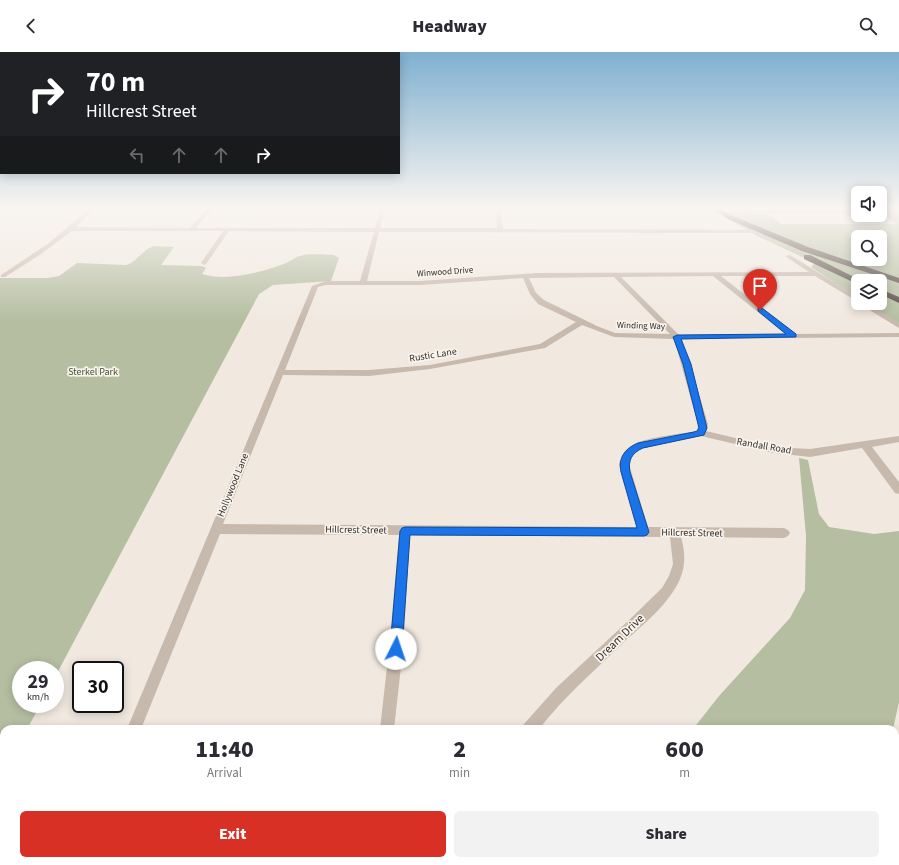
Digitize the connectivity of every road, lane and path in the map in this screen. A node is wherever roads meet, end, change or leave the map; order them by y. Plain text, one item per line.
1 (50, 245) edge
2 (217, 245) edge
3 (373, 245) edge
4 (782, 245) edge
5 (794, 245) edge
6 (788, 256) dead end
7 (204, 263) dead end
8 (816, 274) junction
9 (616, 275) junction
10 (715, 275) junction
11 (851, 275) edge
12 (4, 276) dead end
13 (525, 276) junction
14 (899, 281) edge
15 (363, 283) junction
16 (887, 286) edge
17 (899, 290) edge
18 (887, 294) edge
19 (851, 296) edge
20 (899, 300) edge
21 (873, 310) edge
22 (582, 322) junction
23 (899, 326) edge
24 (899, 335) edge
25 (793, 336) junction
26 (677, 337) junction
27 (279, 372) junction
28 (701, 433) junction
29 (899, 439) edge
30 (864, 445) junction
31 (899, 490) edge
32 (215, 529) junction
33 (405, 531) junction
34 (644, 532) junction
35 (674, 532) junction
36 (784, 534) dead end
37 (136, 725) edge
38 (387, 725) edge
39 (532, 725) edge

1 - 12 street
2 - 7 street
3 - 15 street
4 - 11 highway
5 - 14 highway
6 - 8 street
8 - 10 street, Winwood Drive
8 - 19 street
9 - 10 street, Winwood Drive
9 - 13 street, Winwood Drive
9 - 26 street
10 - 25 street
13 - 15 street, Winwood Drive
13 - 22 street, Winding Way
15 - 27 street, Hollywood Lane
16 - 17 highway
18 - 20 highway
21 - 23 street
22 - 26 street, Winding Way
22 - 27 street, Rustic Lane
24 - 25 street, Winding Way
25 - 26 street, Winding Way
26 - 28 street
27 - 32 street, Hollywood Lane
28 - 30 street, Randall Road
28 - 34 street
29 - 30 street, Randall Road
30 - 31 street
32 - 33 street, Hillcrest Street
32 - 37 street, Hollywood Lane
33 - 34 street, Hillcrest Street
33 - 38 street
34 - 35 street, Hillcrest Street
35 - 36 street, Hillcrest Street
35 - 39 street, Dream Drive

